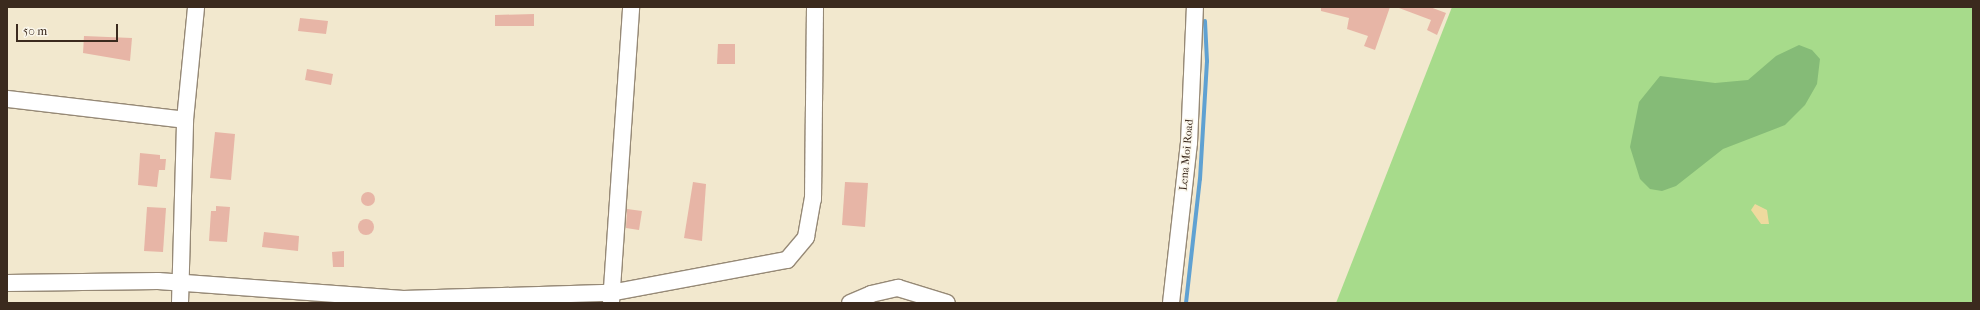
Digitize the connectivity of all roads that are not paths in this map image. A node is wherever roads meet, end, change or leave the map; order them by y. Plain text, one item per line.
1 (196, 7) edge
2 (631, 7) edge
3 (815, 7) edge
4 (1195, 7) edge
5 (7, 98) edge
6 (185, 120) junction
7 (7, 283) edge
8 (181, 284) junction
9 (610, 298) edge
10 (180, 303) edge
11 (850, 303) edge
12 (947, 303) edge
13 (1171, 303) edge

1 - 6 street
2 - 9 street
3 - 9 street
4 - 13 street, Lena Moi Road
5 - 6 street
6 - 8 street
7 - 8 street
8 - 9 street
8 - 10 street
11 - 12 street

